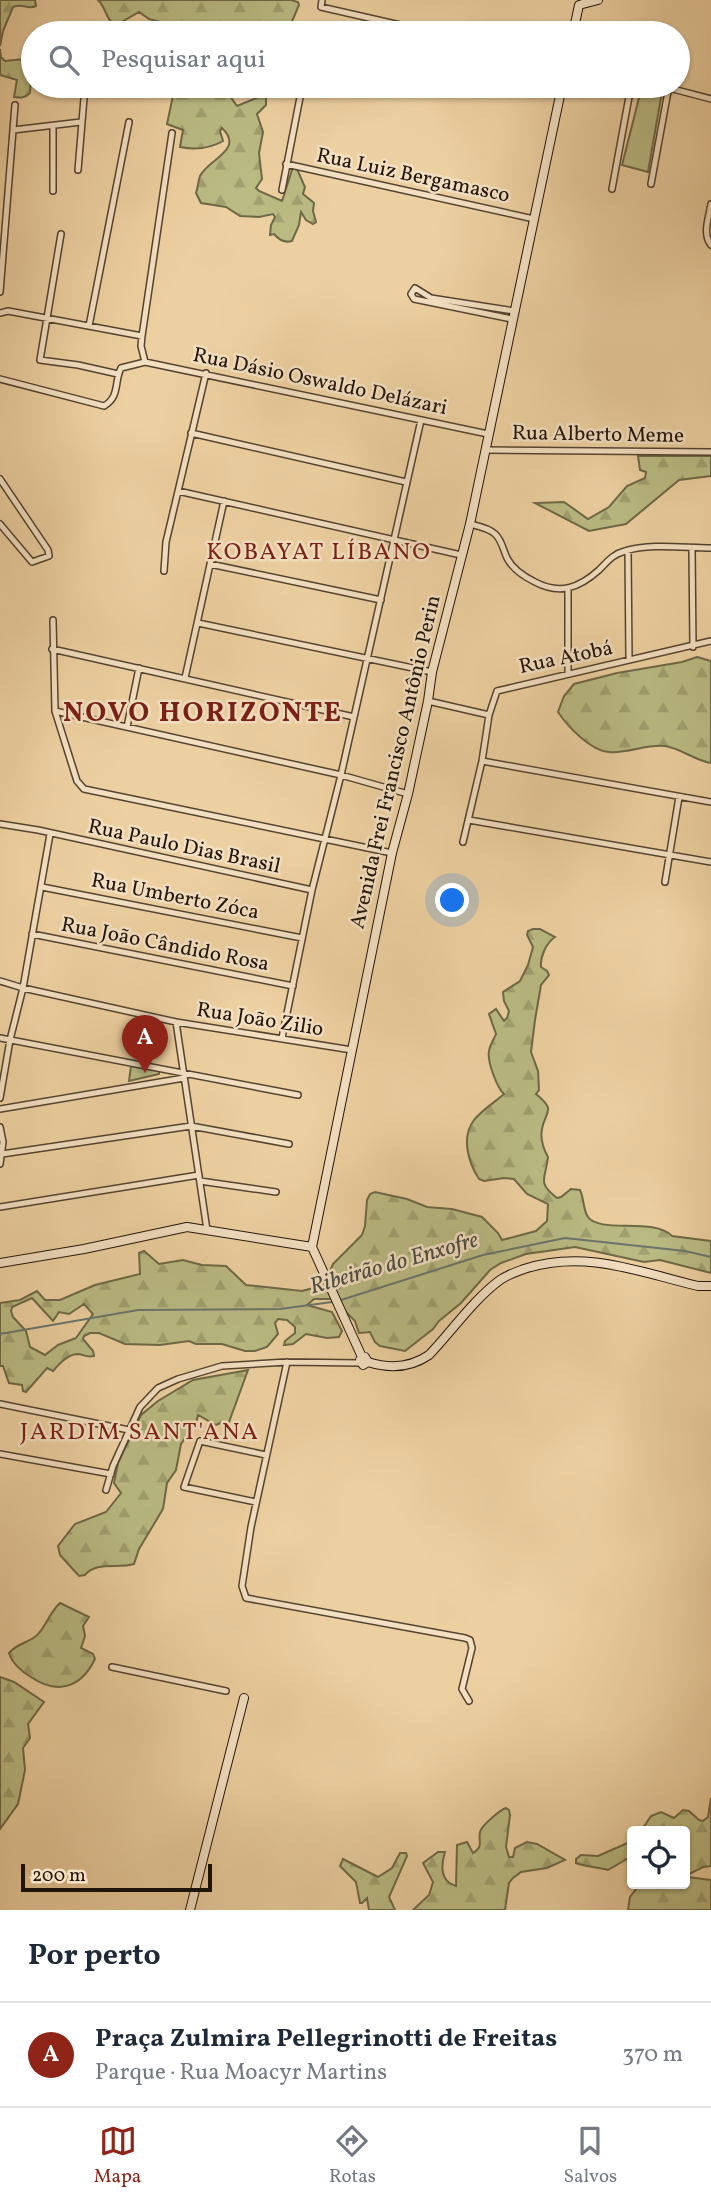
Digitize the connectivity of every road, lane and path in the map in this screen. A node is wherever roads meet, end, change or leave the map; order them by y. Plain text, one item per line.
1 (598, 0) edge
2 (580, 3) edge
3 (322, 4) edge
4 (388, 21) edge
5 (576, 21) edge
6 (690, 93) edge
7 (84, 98) edge
8 (300, 98) edge
9 (559, 98) edge
10 (629, 98) edge
11 (667, 98) edge
12 (711, 99) edge
13 (15, 105) dead end
14 (81, 122) junction
15 (129, 122) dead end
16 (53, 126) junction
17 (13, 130) junction
18 (173, 133) dead end
19 (286, 164) junction
20 (78, 170) dead end
21 (651, 184) dead end
22 (612, 189) dead end
23 (282, 190) dead end
24 (53, 191) dead end
25 (711, 204) edge
26 (534, 219) junction
27 (61, 234) dead end
28 (711, 245) edge
29 (0, 292) edge
30 (0, 313) edge
31 (513, 315) junction
32 (47, 318) junction
33 (89, 326) junction
34 (142, 336) junction
35 (145, 362) junction
36 (206, 373) junction
37 (118, 374) junction
38 (0, 379) edge
39 (421, 420) junction
40 (191, 433) junction
41 (488, 434) junction
42 (485, 450) junction
43 (711, 452) edge
44 (0, 479) edge
45 (406, 482) junction
46 (178, 491) junction
47 (224, 501) junction
48 (0, 524) edge
49 (470, 524) junction
50 (393, 540) junction
51 (692, 548) junction
52 (711, 548) edge
53 (628, 550) junction
54 (461, 555) junction
55 (210, 564) junction
56 (164, 571) dead end
57 (568, 589) junction
58 (380, 600) junction
59 (53, 620) dead end
60 (198, 623) junction
61 (711, 642) edge
62 (693, 647) junction
63 (52, 649) junction
64 (367, 660) junction
65 (629, 660) junction
66 (139, 668) junction
67 (432, 672) junction
68 (568, 674) junction
69 (185, 678) junction
70 (428, 701) junction
71 (55, 711) junction
72 (489, 715) junction
73 (354, 717) junction
74 (127, 727) junction
75 (482, 761) junction
76 (341, 775) junction
77 (408, 794) junction
78 (679, 797) junction
79 (711, 802) edge
80 (469, 820) junction
81 (0, 824) edge
82 (50, 834) junction
83 (324, 839) junction
84 (463, 842) dead end
85 (392, 853) junction
86 (669, 855) junction
87 (711, 862) edge
88 (665, 881) dead end
89 (42, 887) junction
90 (312, 890) junction
91 (32, 934) junction
92 (302, 938) junction
93 (0, 981) edge
94 (293, 986) junction
95 (23, 988) junction
96 (176, 1022) junction
97 (0, 1038) edge
98 (282, 1038) junction
99 (10, 1040) junction
100 (352, 1050) junction
101 (184, 1075) junction
102 (298, 1095) dead end
103 (0, 1098) edge
104 (0, 1110) edge
105 (0, 1126) edge
106 (191, 1126) junction
107 (289, 1144) dead end
108 (2, 1154) junction
109 (0, 1164) edge
110 (199, 1178) junction
111 (276, 1192) dead end
112 (0, 1207) edge
113 (207, 1231) junction
114 (312, 1247) junction
115 (0, 1263) edge
116 (711, 1286) edge
117 (363, 1361) junction
118 (286, 1362) junction
119 (0, 1404) edge
120 (129, 1430) junction
121 (0, 1454) edge
122 (266, 1455) junction
123 (111, 1474) junction
124 (106, 1490) dead end
125 (256, 1502) junction
126 (112, 1667) dead end
127 (226, 1690) dead end
128 (244, 1698) dead end
129 (469, 1701) dead end
130 (190, 1910) edge

1 - 2 street
2 - 5 street
3 - 4 street
6 - 12 street
7 - 14 street
8 - 19 street
9 - 26 street, Avenida Frei Francisco Antônio Perin
10 - 22 street
11 - 21 street
13 - 17 street
14 - 16 street
14 - 20 street
15 - 33 street
16 - 17 street
16 - 24 street
17 - 29 street
18 - 34 street
19 - 23 street
19 - 26 street, Rua Luiz Bergamasco
25 - 28 street
26 - 31 street, Avenida Frei Francisco Antônio Perin
27 - 32 street
30 - 32 street
31 - 31 street
31 - 41 street, Avenida Frei Francisco Antônio Perin
32 - 33 street
32 - 37 street
33 - 34 street
34 - 35 street
35 - 36 street, Rua Dásio Oswaldo Delázari
35 - 37 street
36 - 39 street, Rua Dásio Oswaldo Delázari
36 - 40 street
37 - 38 street
39 - 41 street, Rua Dásio Oswaldo Delázari
39 - 45 street
40 - 45 street
40 - 46 street
41 - 42 street, Avenida Frei Francisco Antônio Perin
42 - 43 street, Rua Alberto Meme
42 - 49 street, Avenida Frei Francisco Antônio Perin
44 - 48 street
45 - 50 street
46 - 47 street
46 - 56 street
47 - 50 street
47 - 55 street
49 - 54 street, Avenida Frei Francisco Antônio Perin
49 - 57 street
50 - 54 street
50 - 58 street
51 - 52 street
51 - 53 street
51 - 62 street
53 - 57 street
53 - 65 street
54 - 67 street, Avenida Frei Francisco Antônio Perin
55 - 58 street
55 - 60 street
57 - 68 street
58 - 64 street
59 - 63 street
60 - 64 street
60 - 69 street
61 - 62 street, Rua Atobá
62 - 65 street, Rua Atobá
63 - 66 street
63 - 71 street
64 - 67 street
64 - 73 street
65 - 68 street, Rua Atobá
66 - 69 street
66 - 74 street
67 - 70 street, Avenida Frei Francisco Antônio Perin
68 - 72 street, Rua Atobá
69 - 73 street
70 - 72 street
70 - 77 street, Avenida Frei Francisco Antônio Perin
71 - 74 street
71 - 83 street
72 - 75 street, Rua Atobá
73 - 76 street
74 - 76 street
75 - 78 street
75 - 80 street, Rua Atobá
76 - 77 street
76 - 83 street
77 - 85 street, Avenida Frei Francisco Antônio Perin
78 - 79 street
78 - 86 street
80 - 84 street, Rua Atobá
80 - 86 street
81 - 82 street, Rua Paulo Dias Brasil
82 - 89 street
82 - 90 street, Rua Paulo Dias Brasil
83 - 85 street
83 - 90 street
85 - 100 street, Avenida Frei Francisco Antônio Perin
86 - 87 street
86 - 88 street
89 - 91 street
89 - 92 street, Rua Umberto Zóca
90 - 92 street
91 - 94 street, Rua João Cândido Rosa
91 - 95 street
92 - 94 street
93 - 95 street, Rua João Zilio
94 - 98 street
95 - 96 street, Rua João Zilio
95 - 99 street
96 - 98 street, Rua João Zilio
96 - 101 street
97 - 99 street
98 - 100 street, Rua João Zilio
99 - 101 street
99 - 103 street
100 - 114 street, Avenida Frei Francisco Antônio Perin
101 - 102 street
101 - 104 street
101 - 106 street
105 - 108 street
106 - 107 street
106 - 108 street
106 - 110 street
108 - 109 street
110 - 111 street
110 - 112 street
110 - 113 street
113 - 114 street
113 - 115 street
114 - 117 street
116 - 117 street
117 - 118 street
118 - 120 street
118 - 122 street
119 - 120 street
120 - 123 street
121 - 123 street
122 - 125 street
122 - 125 street
123 - 124 street
125 - 129 street
126 - 127 street
128 - 130 street

